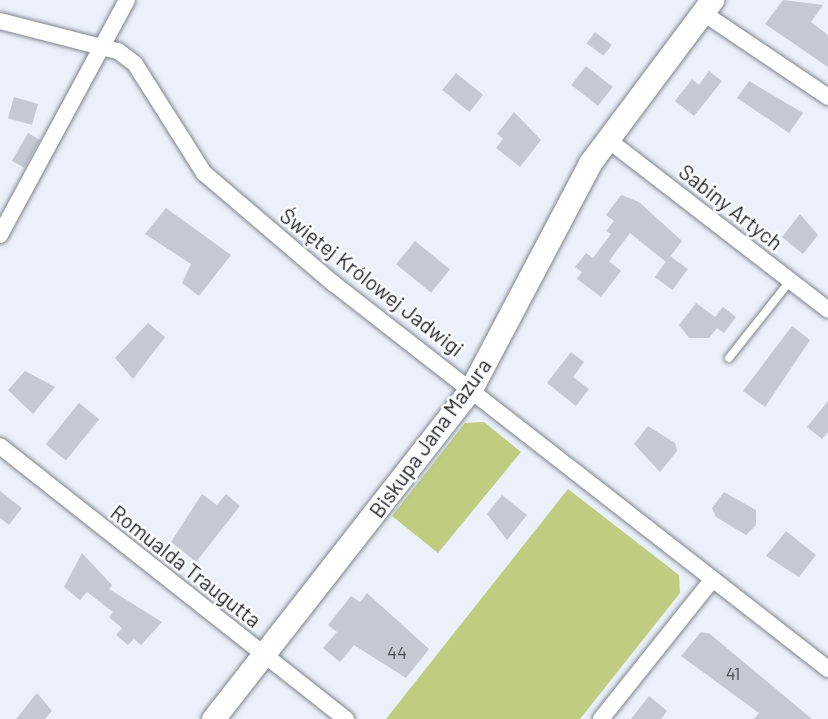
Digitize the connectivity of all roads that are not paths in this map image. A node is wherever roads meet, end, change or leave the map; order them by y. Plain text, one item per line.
1 (127, 0) edge
2 (707, 6) edge
3 (0, 21) edge
4 (100, 50) junction
5 (828, 97) edge
6 (607, 139) junction
7 (0, 235) edge
8 (791, 281) junction
9 (828, 310) edge
10 (729, 358) dead end
11 (472, 387) junction
12 (0, 446) edge
13 (710, 581) junction
14 (264, 654) junction
15 (828, 669) edge
16 (213, 719) edge
17 (346, 719) edge
18 (601, 719) edge

1 - 4 street
2 - 5 street
2 - 6 street, Biskupa Jana Mazura
3 - 4 street, Świętej Królowej Jadwigi
4 - 7 street
4 - 11 street, Świętej Królowej Jadwigi
6 - 8 street, Sabiny Artych
6 - 11 street, Biskupa Jana Mazura
8 - 9 street, Sabiny Artych
8 - 10 lane
11 - 13 street, Świętej Królowej Jadwigi
11 - 14 street, Biskupa Jana Mazura
12 - 14 street, Romualda Traugutta
13 - 15 street, Świętej Królowej Jadwigi
13 - 18 street
14 - 16 street, Biskupa Jana Mazura
14 - 17 street, Romualda Traugutta

